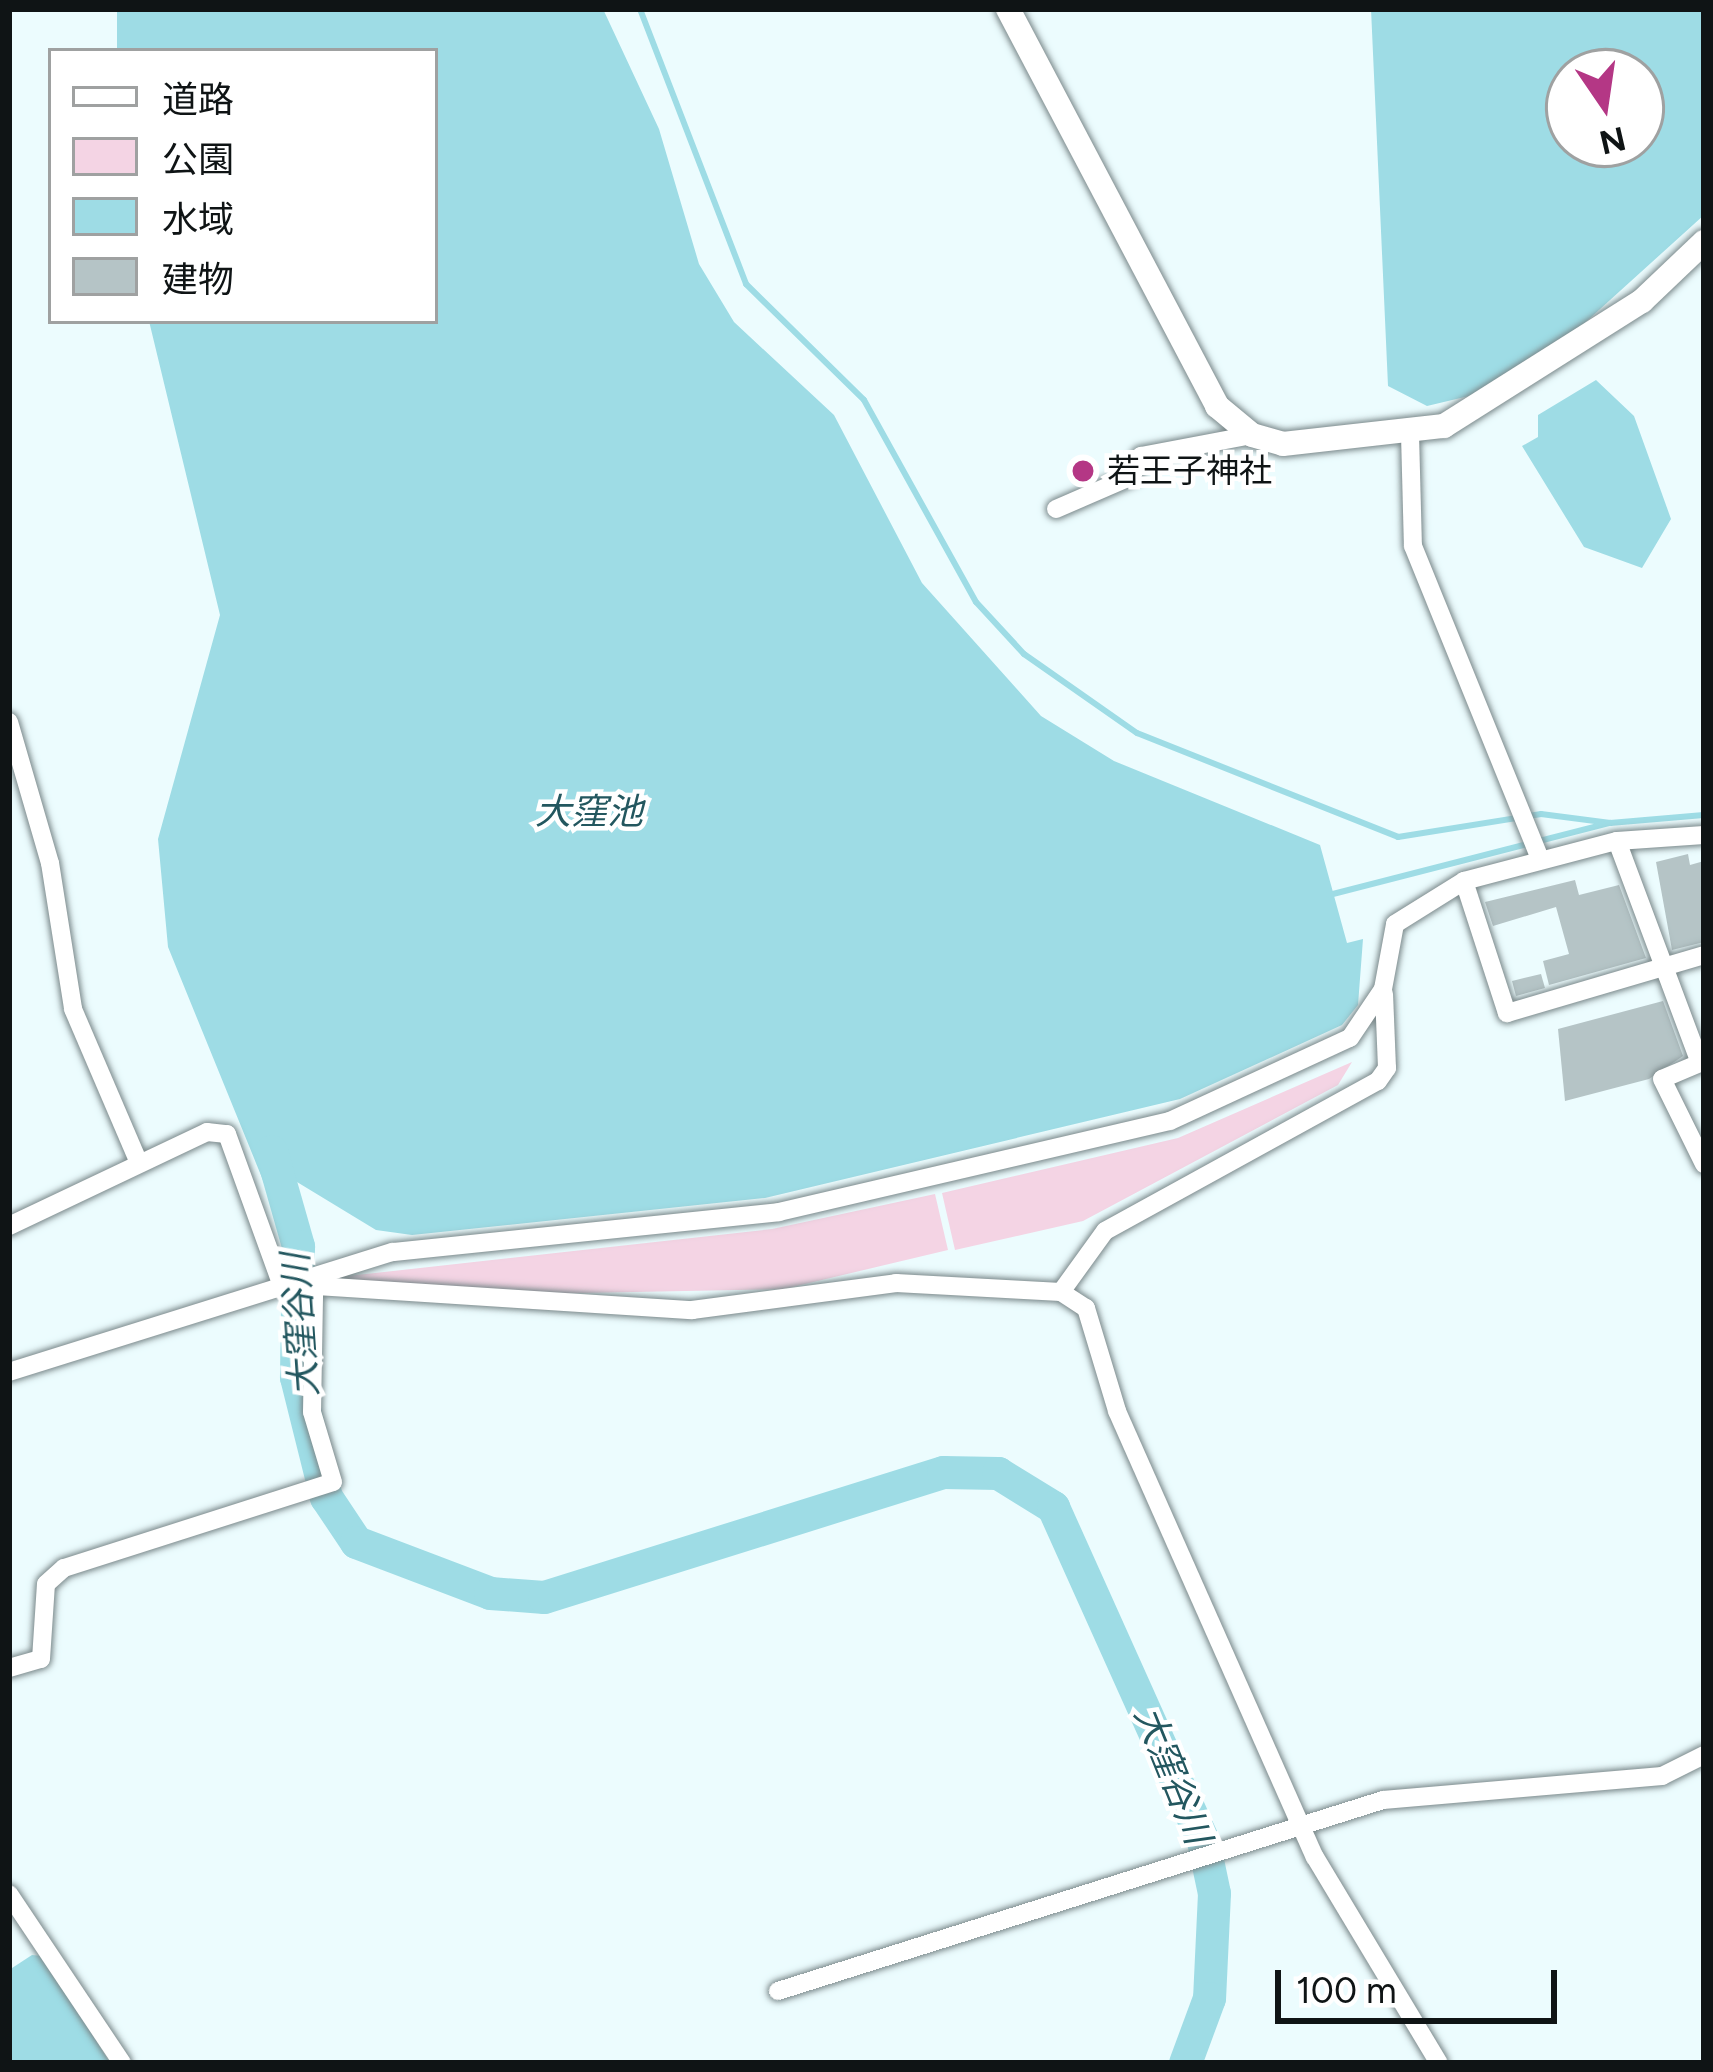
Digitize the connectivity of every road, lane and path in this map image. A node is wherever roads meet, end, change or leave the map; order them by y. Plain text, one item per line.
1 (1007, 9) edge
2 (1704, 242) edge
3 (1410, 434) junction
4 (1252, 435) junction
5 (1056, 508) dead end
6 (9, 722) edge
7 (1704, 835) edge
8 (1617, 841) junction
9 (1539, 856) junction
10 (1464, 881) junction
11 (1704, 955) edge
12 (1667, 967) junction
13 (1384, 989) junction
14 (1702, 1062) edge
15 (139, 1163) junction
16 (1704, 1164) edge
17 (9, 1226) edge
18 (296, 1285) junction
19 (1061, 1292) junction
20 (9, 1372) edge
21 (9, 1669) edge
22 (1704, 1755) edge
23 (1300, 1824) junction
24 (9, 1894) edge
25 (778, 1991) dead end
26 (122, 2063) edge
27 (1439, 2063) edge

1 - 4 street
2 - 3 street
3 - 4 street
3 - 9 street
4 - 5 street
6 - 15 street
7 - 8 street
8 - 9 street
8 - 12 street
9 - 10 street
10 - 12 street
10 - 13 street
11 - 12 street
12 - 14 street
13 - 18 street
13 - 19 street
14 - 16 street
15 - 17 street
15 - 18 street
18 - 19 street
18 - 20 street
18 - 21 street
19 - 23 street
22 - 23 street
23 - 25 street
23 - 27 street
24 - 26 street

